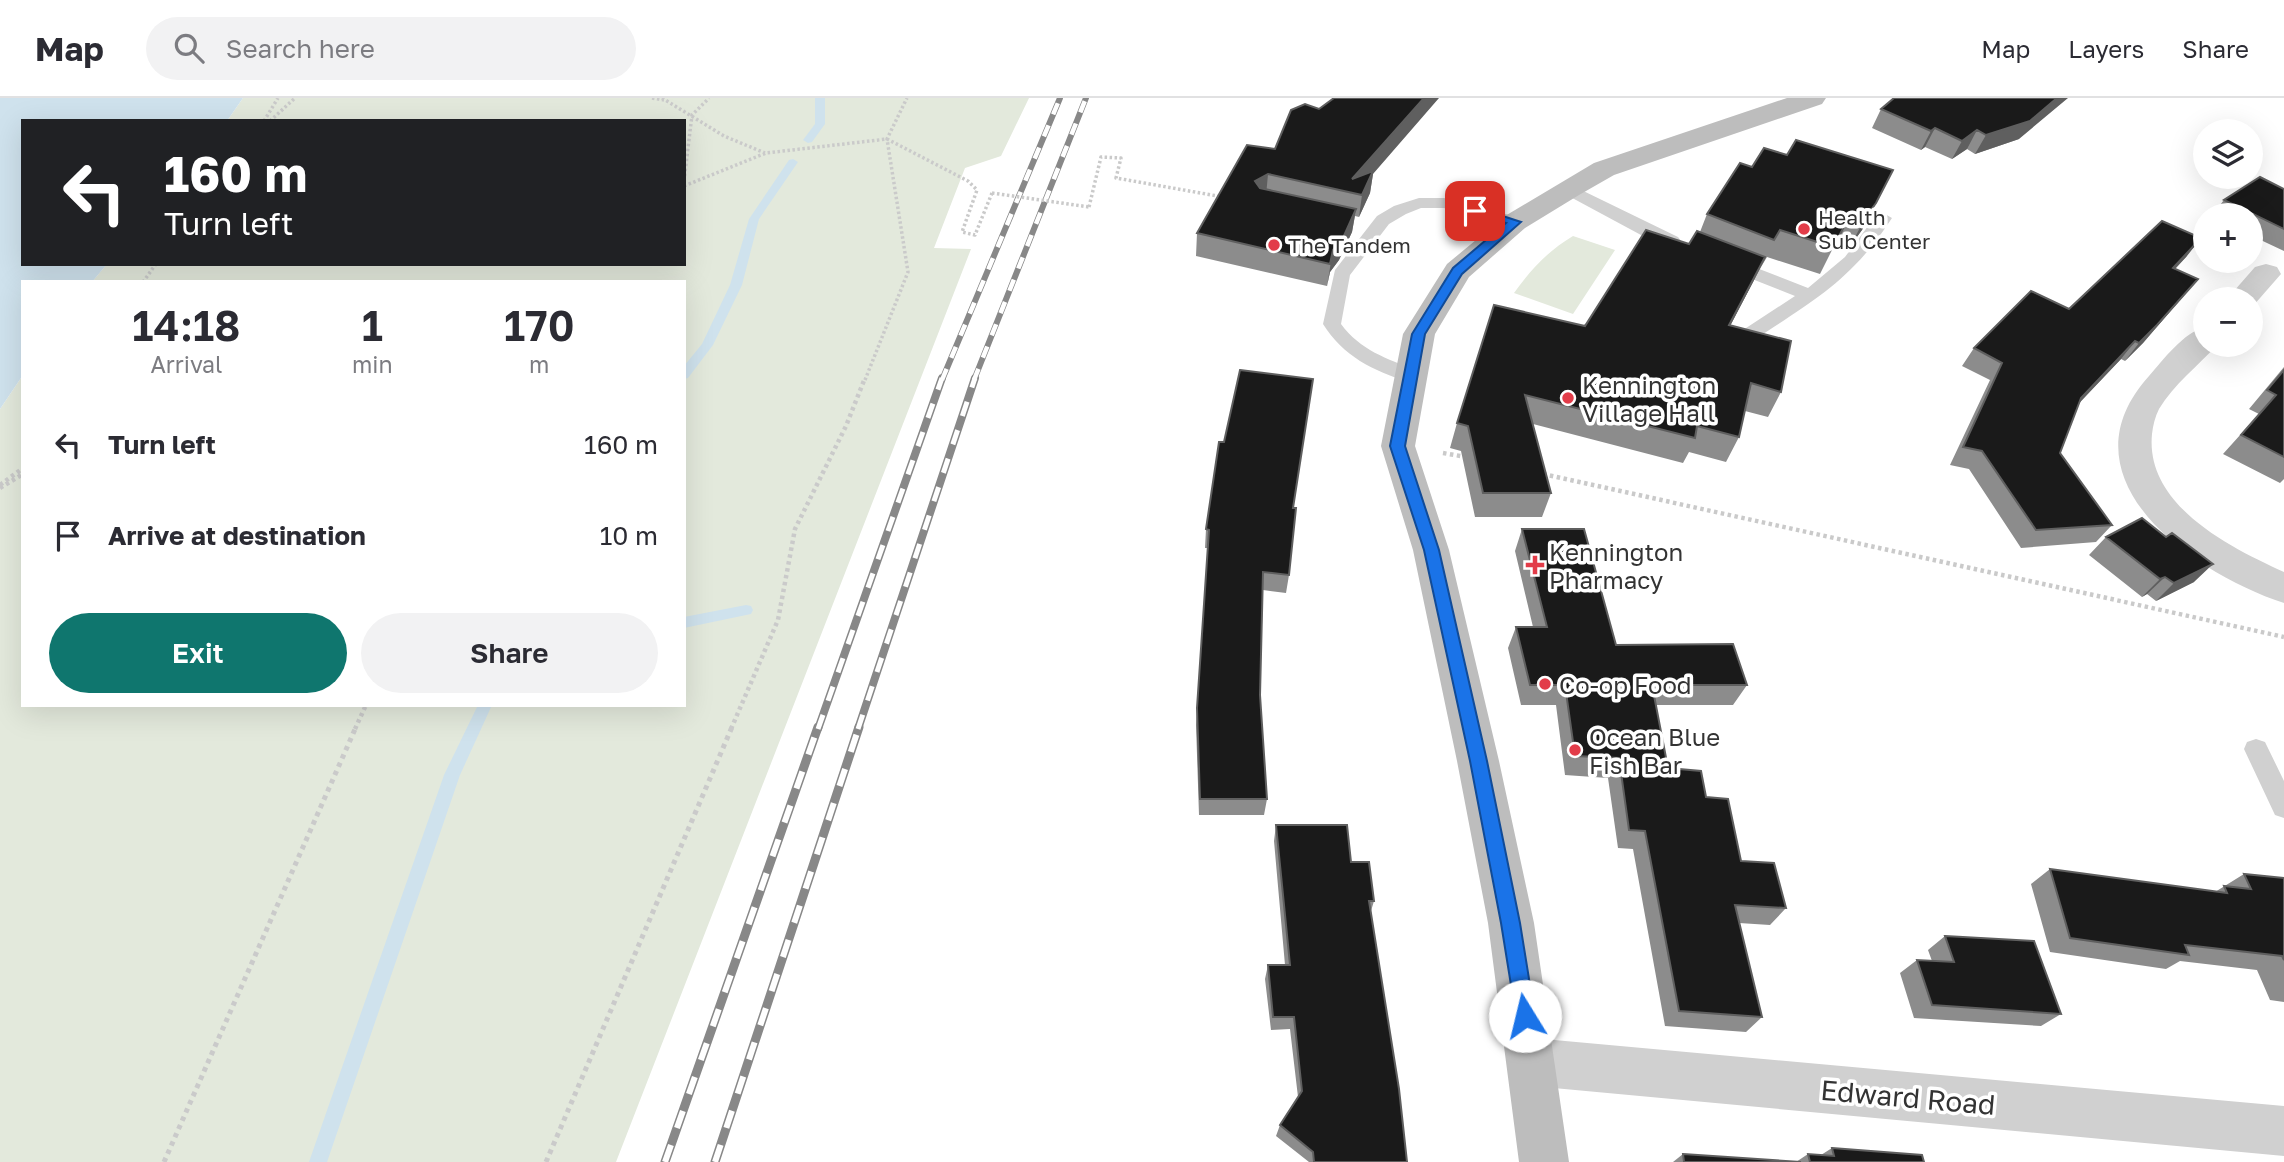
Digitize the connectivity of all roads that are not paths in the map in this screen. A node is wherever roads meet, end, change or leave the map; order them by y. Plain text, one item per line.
1 (1813, 98) edge
2 (1569, 189) junction
3 (1883, 218) edge
4 (1515, 222) junction
5 (1683, 245) edge
6 (1719, 259) edge
7 (2266, 274) dead end
8 (2254, 287) edge
9 (1809, 295) junction
10 (1747, 336) edge
11 (2193, 351) edge
12 (1409, 375) junction
13 (2284, 588) edge
14 (2256, 749) dead end
15 (2284, 807) edge
16 (1532, 1062) junction
17 (2284, 1132) edge
18 (1544, 1162) edge

1 - 2 street
2 - 4 street
2 - 5 lane
3 - 9 lane
4 - 12 street
4 - 12 lane
6 - 9 lane
7 - 8 street
9 - 10 lane
11 - 13 street
12 - 16 street
14 - 15 lane
16 - 17 street, Edward Road
16 - 18 street

